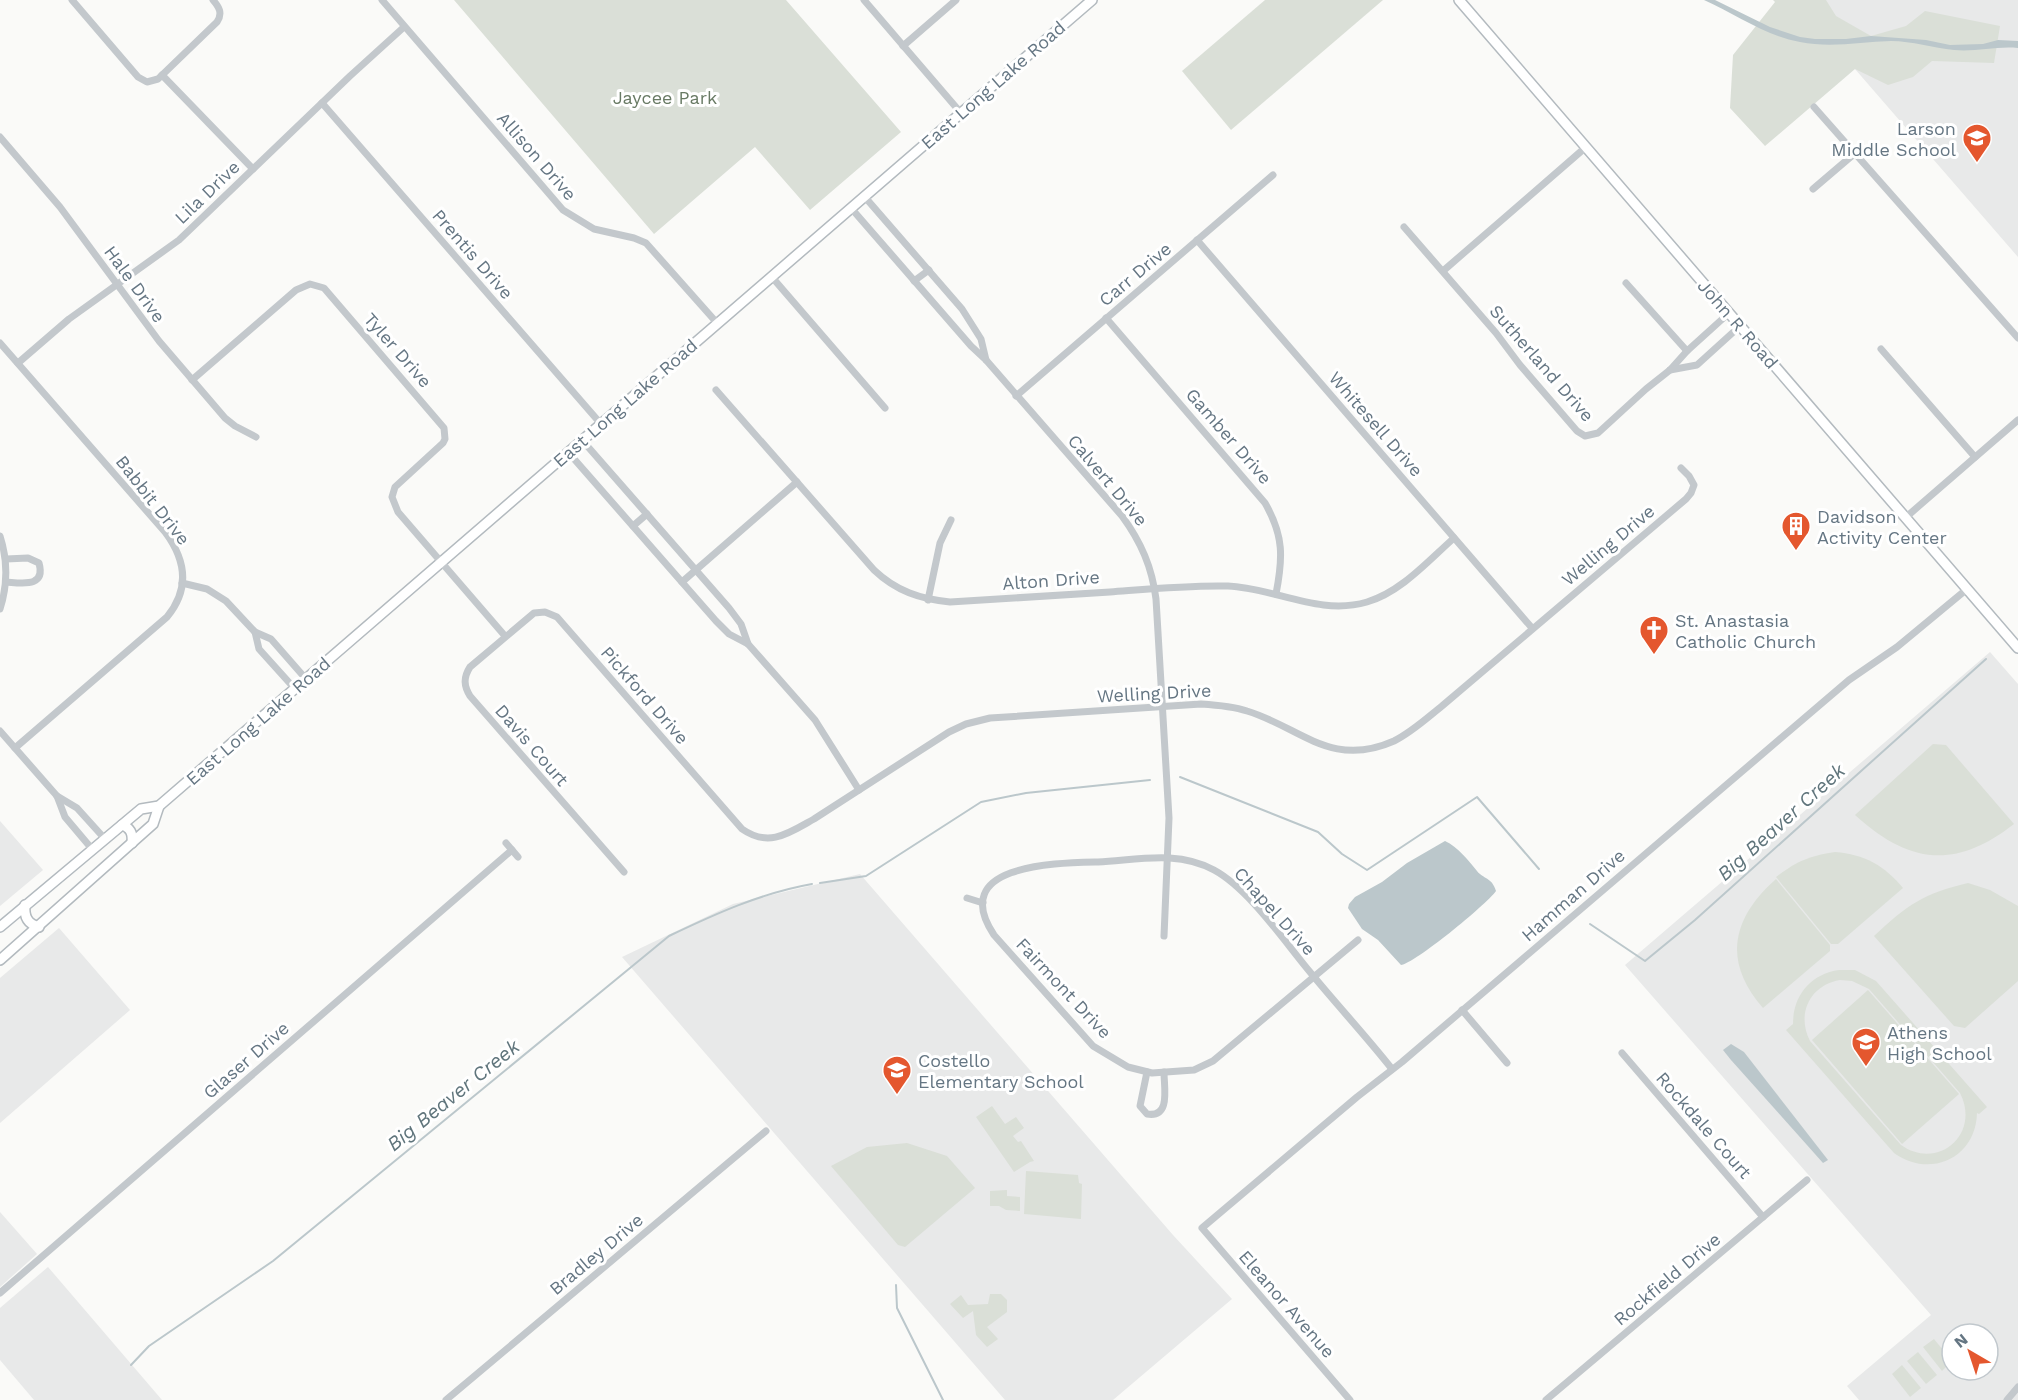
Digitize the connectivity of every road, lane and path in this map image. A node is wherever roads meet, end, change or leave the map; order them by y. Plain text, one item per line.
1 (72, 0) edge
2 (213, 0) edge
3 (381, 0) edge
4 (864, 0) edge
5 (956, 0) edge
6 (1092, 0) edge
7 (1459, 0) edge
8 (404, 27) junction
9 (903, 46) junction
10 (162, 75) junction
11 (322, 104) junction
12 (1814, 108) dead end
13 (961, 113) junction
14 (0, 137) edge
15 (1586, 147) junction
16 (1854, 154) junction
17 (253, 169) junction
18 (1273, 175) dead end
19 (1813, 189) dead end
20 (864, 196) junction
21 (851, 208) junction
22 (1404, 227) dead end
23 (1197, 240) junction
24 (928, 270) junction
25 (1443, 272) junction
26 (771, 276) junction
27 (914, 281) junction
28 (1626, 283) dead end
29 (117, 285) junction
30 (1729, 313) junction
31 (1106, 318) junction
32 (717, 323) junction
33 (1740, 326) junction
34 (2018, 338) edge
35 (0, 343) edge
36 (1881, 349) dead end
37 (1687, 351) junction
38 (986, 360) junction
39 (18, 363) junction
40 (1670, 370) junction
41 (192, 380) junction
42 (716, 390) dead end
43 (1016, 396) junction
44 (885, 408) dead end
45 (2018, 420) edge
46 (601, 424) junction
47 (256, 437) dead end
48 (582, 440) junction
49 (568, 452) junction
50 (1975, 458) junction
51 (1682, 468) dead end
52 (797, 482) junction
53 (647, 514) junction
54 (1905, 518) junction
55 (951, 520) dead end
56 (633, 526) junction
57 (0, 536) edge
58 (1455, 538) junction
59 (6, 559) junction
60 (441, 562) junction
61 (696, 570) junction
62 (6, 582) junction
63 (682, 582) junction
64 (182, 583) junction
65 (1154, 588) junction
66 (1967, 589) junction
67 (1276, 594) junction
68 (928, 600) junction
69 (0, 609) edge
70 (1532, 628) junction
71 (255, 632) junction
72 (505, 636) junction
73 (748, 644) junction
74 (2018, 648) edge
75 (306, 679) junction
76 (295, 689) junction
77 (1163, 707) junction
78 (0, 731) edge
79 (15, 748) junction
80 (859, 790) junction
81 (57, 795) junction
82 (159, 806) junction
83 (122, 825) junction
84 (753, 837) joint
85 (105, 839) junction
86 (132, 843) junction
87 (506, 843) dead end
88 (92, 849) junction
89 (512, 850) junction
90 (518, 857) dead end
91 (1169, 857) junction
92 (624, 872) dead end
93 (967, 898) dead end
94 (983, 903) junction
95 (25, 905) junction
96 (0, 927) edge
97 (39, 927) junction
98 (1164, 936) dead end
99 (1358, 940) dead end
100 (0, 960) edge
101 (1314, 977) junction
102 (1462, 1010) junction
103 (1622, 1053) dead end
104 (1507, 1063) dead end
105 (1392, 1069) junction
106 (1147, 1072) junction
107 (1164, 1072) junction
108 (766, 1131) dead end
109 (1808, 1180) dead end
110 (1763, 1217) junction
111 (1202, 1228) joint
112 (0, 1293) edge
113 (2018, 1387) edge
114 (446, 1400) edge
115 (1350, 1400) edge
116 (1546, 1400) edge
117 (2007, 1400) edge

1 - 10 street
2 - 10 street
3 - 8 street, Allison Drive
4 - 9 street
5 - 9 street
6 - 13 main road, East Long Lake Road
7 - 15 main road, John R Road
8 - 11 street, Lila Drive
8 - 32 street, Allison Drive
9 - 13 street
10 - 17 street
11 - 17 street, Lila Drive
11 - 46 street, Prentis Drive
12 - 16 street
13 - 20 main road, East Long Lake Road
14 - 29 street, Hale Drive
15 - 25 street
15 - 30 main road, John R Road
16 - 19 street
16 - 34 street
17 - 29 street, Lila Drive
18 - 23 street, Carr Drive
20 - 21 main road, East Long Lake Road
20 - 24 street, Calvert Drive
21 - 26 main road, East Long Lake Road
21 - 27 street, Calvert Drive
22 - 25 street, Sutherland Drive
23 - 31 street, Carr Drive
23 - 58 street, Whitesell Drive
24 - 27 street
24 - 38 street, Calvert Drive
25 - 40 street, Sutherland Drive
26 - 32 main road, East Long Lake Road
26 - 44 street
27 - 38 street, Calvert Drive
28 - 37 street
29 - 39 street, Lila Drive
29 - 41 street, Hale Drive
30 - 33 main road, John R Road
30 - 37 street, Sutherland Drive
31 - 43 street, Carr Drive
31 - 67 street, Gamber Drive
32 - 46 main road, East Long Lake Road
33 - 40 street, Sutherland Drive
33 - 54 main road, John R Road
35 - 39 street, Babbit Drive
36 - 50 street
37 - 40 street, Sutherland Drive
38 - 43 street, Calvert Drive
39 - 64 street, Babbit Drive
41 - 47 street, Hale Drive
41 - 60 street, Tyler Drive
42 - 52 street, Alton Drive
43 - 65 street, Calvert Drive
45 - 50 street
46 - 48 main road, East Long Lake Road
48 - 49 main road, East Long Lake Road
48 - 53 street
49 - 56 street
49 - 60 main road, East Long Lake Road
50 - 54 street
51 - 70 street, Welling Drive
52 - 61 street
52 - 68 street, Alton Drive
53 - 56 street
53 - 61 street
54 - 66 main road, John R Road
55 - 68 street
56 - 63 street
57 - 59 street
58 - 67 street, Alton Drive
58 - 70 street, Whitesell Drive
59 - 62 street
59 - 62 street
60 - 72 street
60 - 75 main road, East Long Lake Road
61 - 63 street
61 - 73 street
62 - 69 street
63 - 73 street
64 - 71 street
64 - 79 street, Babbit Drive
65 - 67 street, Alton Drive
65 - 68 street, Alton Drive
65 - 77 street, Calvert Drive
66 - 74 main road, John R Road
66 - 102 street, Hamman Drive
70 - 77 street, Welling Drive
71 - 75 street
71 - 76 street
72 - 84 street, Pickford Drive
72 - 92 street, Davis Court
73 - 80 street
75 - 76 main road, East Long Lake Road
76 - 82 main road, East Long Lake Road
77 - 80 street, Welling Drive
77 - 91 street, Calvert Drive
78 - 79 street
79 - 81 street
80 - 84 street, Welling Drive
81 - 85 street
81 - 88 street
82 - 83 main road, East Long Lake Road
82 - 86 main road, East Long Lake Road
83 - 85 main road, East Long Lake Road
83 - 86 main road
85 - 88 main road, East Long Lake Road
86 - 97 main road, East Long Lake Road
87 - 89 street
88 - 95 main road, East Long Lake Road
89 - 90 street
89 - 112 street, Glaser Drive
91 - 94 street, Chapel Drive
91 - 98 street, Calvert Drive
91 - 101 street, Chapel Drive
93 - 94 street
94 - 106 street, Fairmont Drive
95 - 96 main road, East Long Lake Road
95 - 97 main road
97 - 100 main road, East Long Lake Road
99 - 101 street, Fairmont Drive
101 - 105 street, Chapel Drive
101 - 107 street, Fairmont Drive
102 - 104 street
102 - 105 street, Hamman Drive
103 - 110 street, Rockdale Court
105 - 111 street, Hamman Drive
106 - 107 street, Fairmont Drive
106 - 107 street
108 - 114 street, Bradley Drive
109 - 110 street, Rockfield Drive
110 - 116 street, Rockfield Drive
111 - 115 street, Eleanor Avenue
113 - 117 street

